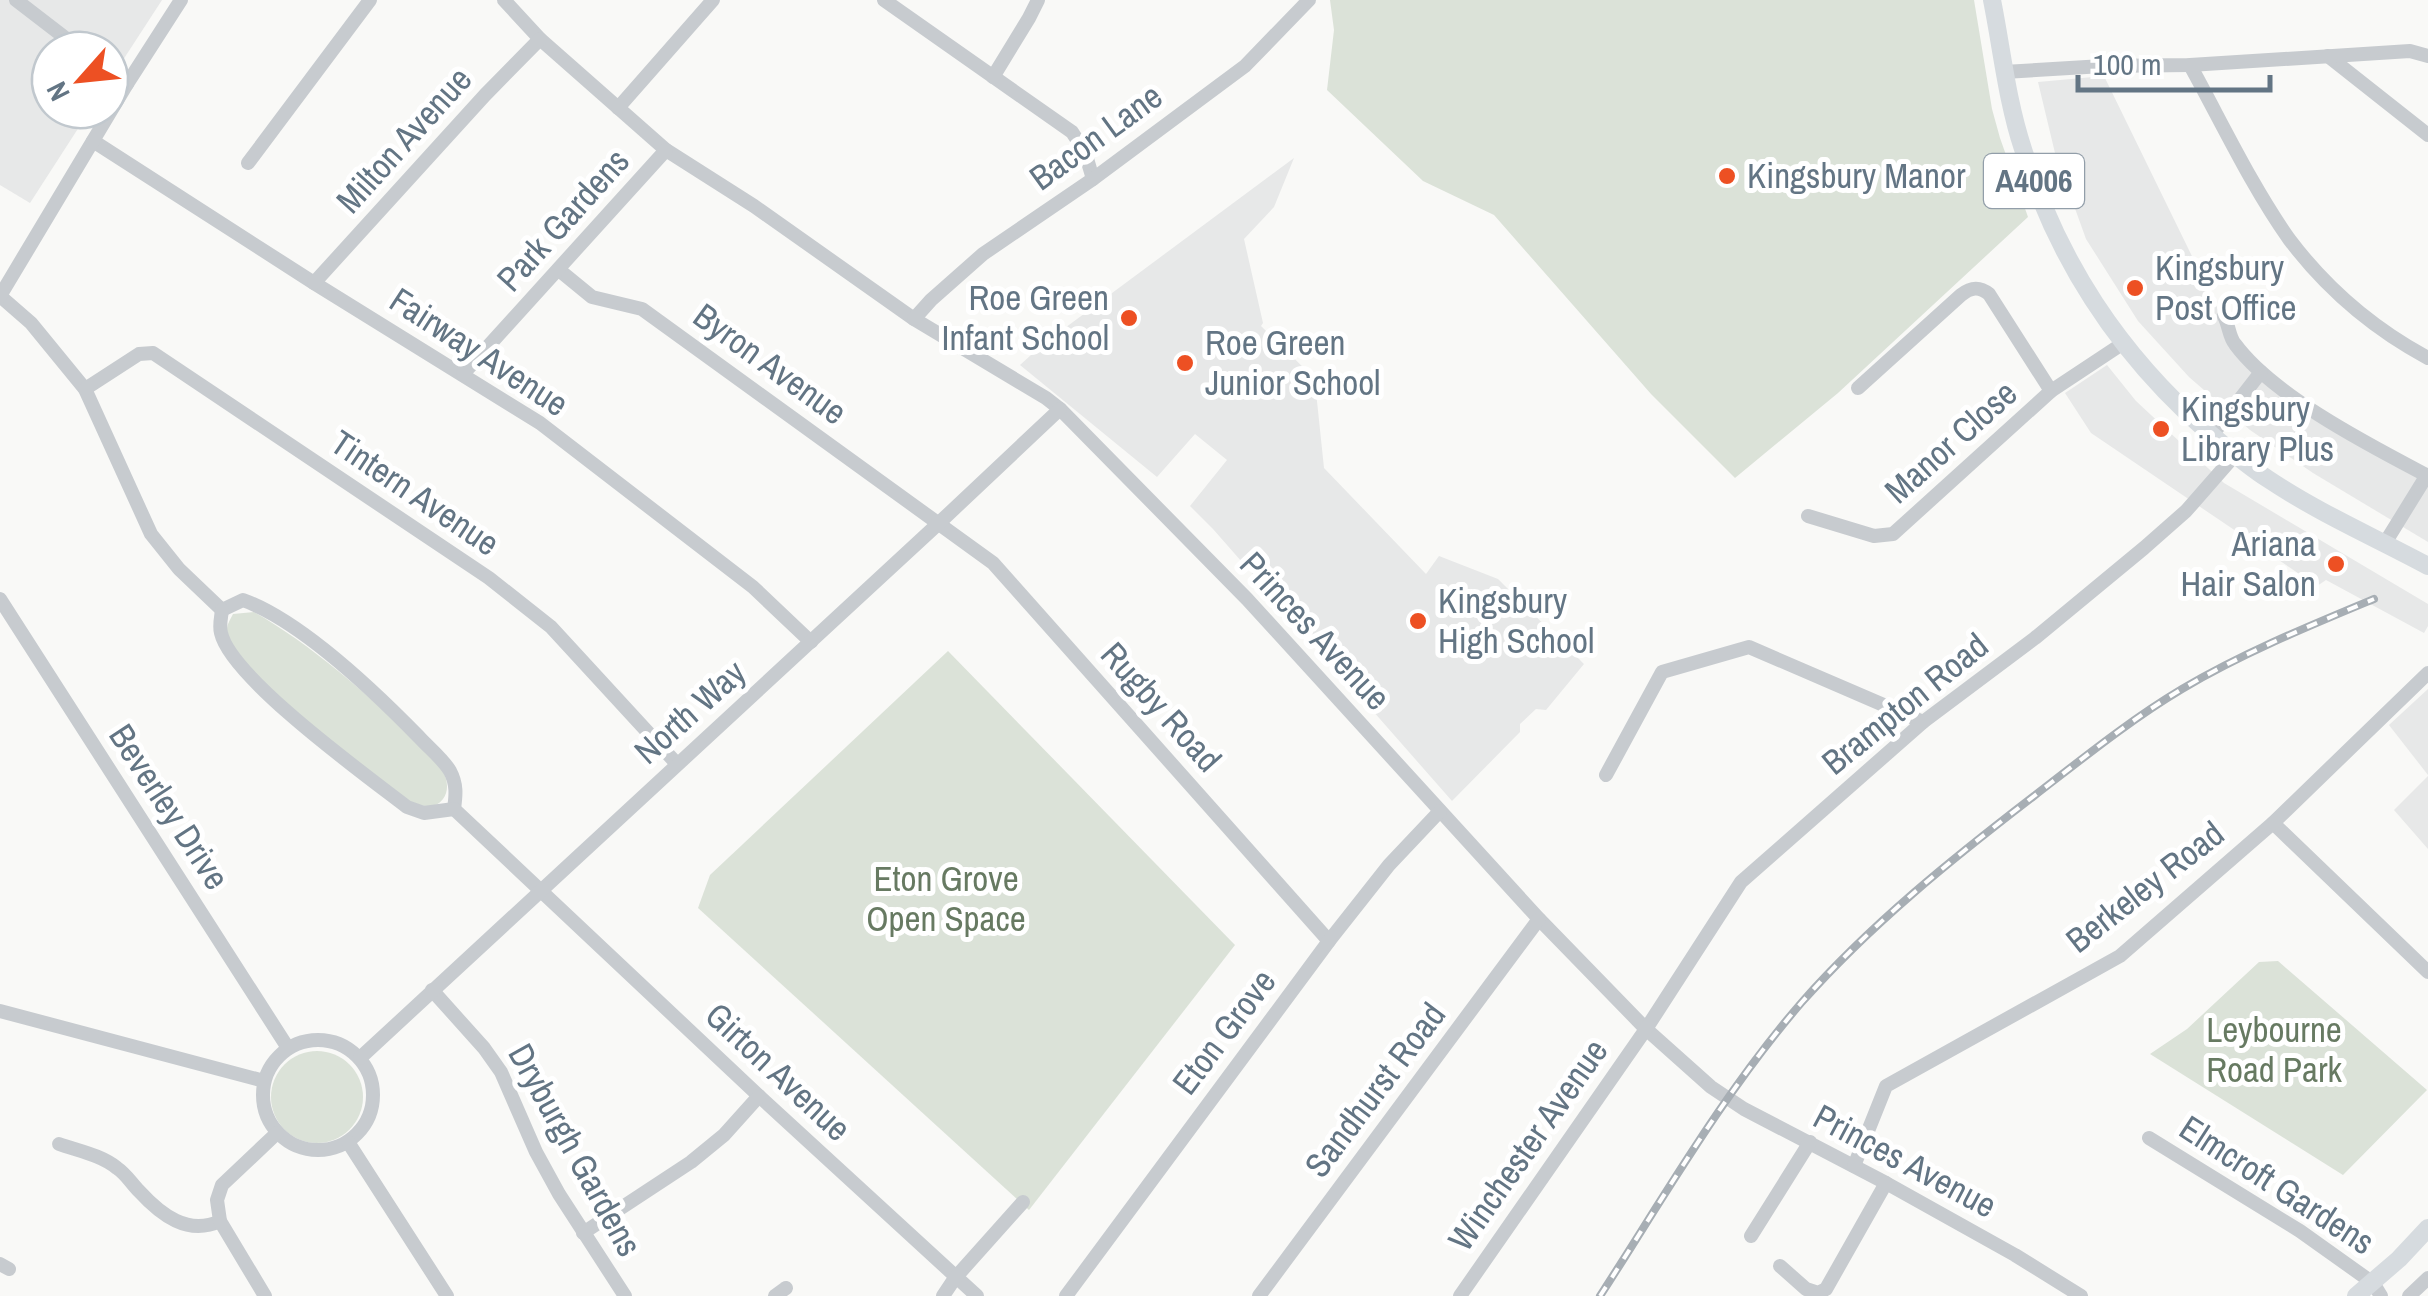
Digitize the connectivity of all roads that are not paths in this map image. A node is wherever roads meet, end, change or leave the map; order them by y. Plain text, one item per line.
1 (16, 0) edge
2 (181, 0) edge
3 (370, 0) edge
4 (504, 0) edge
5 (713, 0) edge
6 (884, 0) edge
7 (1038, 0) edge
8 (1309, 0) edge
9 (1992, 0) edge
10 (55, 30) edge
11 (540, 39) junction
12 (2328, 56) junction
13 (2428, 56) edge
14 (2190, 65) junction
15 (2004, 72) junction
16 (993, 77) junction
17 (130, 79) edge
18 (618, 108) junction
19 (101, 130) edge
20 (2428, 135) edge
21 (94, 142) junction
22 (666, 150) junction
23 (248, 163) dead end
24 (1093, 178) junction
25 (560, 270) junction
26 (314, 284) junction
27 (0, 296) edge
28 (2224, 316) dead end
29 (914, 319) junction
30 (2122, 344) junction
31 (2428, 358) edge
32 (2261, 372) junction
33 (463, 374) junction
34 (85, 388) junction
35 (1858, 388) dead end
36 (2052, 390) junction
37 (1060, 409) junction
38 (2212, 435) junction
39 (2234, 454) junction
40 (2427, 475) edge
41 (1808, 516) dead end
42 (940, 523) junction
43 (2385, 543) junction
44 (2428, 566) edge
45 (0, 599) edge
46 (222, 610) junction
47 (811, 642) junction
48 (2428, 672) edge
49 (1923, 722) junction
50 (677, 764) junction
51 (1606, 775) dead end
52 (454, 809) junction
53 (1440, 811) junction
54 (2274, 822) junction
55 (541, 889) junction
56 (1539, 919) junction
57 (1329, 941) junction
58 (2428, 972) edge
59 (432, 990) junction
60 (0, 1012) edge
61 (1646, 1029) junction
62 (288, 1048) junction
63 (360, 1058) junction
64 (264, 1081) junction
65 (760, 1096) junction
66 (277, 1133) junction
67 (2148, 1138) dead end
68 (348, 1142) junction
69 (1810, 1142) junction
70 (60, 1144) dead end
71 (1854, 1166) junction
72 (1886, 1183) junction
73 (1023, 1202) dead end
74 (220, 1221) junction
75 (2428, 1228) edge
76 (583, 1233) junction
77 (1751, 1236) dead end
78 (1780, 1266) dead end
79 (955, 1278) junction
80 (2428, 1278) edge
81 (2377, 1290) edge
82 (265, 1296) edge
83 (447, 1296) edge
84 (625, 1296) edge
85 (944, 1296) edge
86 (976, 1296) edge
87 (1066, 1296) edge
88 (1259, 1296) edge
89 (1460, 1296) edge
90 (2081, 1296) edge
91 (2356, 1296) edge
92 (2409, 1296) edge

1 - 10 street
2 - 17 street
3 - 23 street
4 - 11 street, Princes Avenue
5 - 18 street
6 - 16 street
7 - 16 street
8 - 24 street, Bacon Lane
9 - 15 main road, A4006
11 - 18 street, Princes Avenue
11 - 26 street, Milton Avenue
12 - 13 street
12 - 14 street
12 - 20 street
14 - 15 street
14 - 31 street
15 - 30 main road, A4006
16 - 24 street
18 - 22 street, Princes Avenue
19 - 21 street
21 - 26 street, Fairway Avenue
21 - 27 street
22 - 25 street, Park Gardens
22 - 29 street, Princes Avenue
24 - 29 street, Bacon Lane
25 - 33 street, Park Gardens
25 - 42 street, Byron Avenue
26 - 33 street, Fairway Avenue
27 - 34 street
28 - 32 street
29 - 37 street, Princes Avenue
30 - 36 street, Manor Close
30 - 38 main road, A4006
32 - 38 street
32 - 40 street
33 - 47 street, Fairway Avenue
34 - 46 street
34 - 50 street, Tintern Avenue
35 - 36 street
36 - 41 street, Manor Close
37 - 42 street, North Way
37 - 53 street, Princes Avenue
38 - 39 main road, A4006
39 - 43 main road, A4006
39 - 49 street, Brampton Road
40 - 43 street
42 - 47 street, North Way
42 - 57 street, Rugby Road
43 - 44 main road, A4006
45 - 62 street, Beverley Drive
46 - 52 street
46 - 52 street
47 - 50 street, North Way
48 - 54 street, Berkeley Road
49 - 51 street
49 - 61 street, Brampton Road
50 - 55 street, North Way
52 - 55 street, Girton Avenue
53 - 56 street, Princes Avenue
53 - 57 street, Eton Grove
54 - 58 street
54 - 71 street, Berkeley Road
55 - 59 street, North Way
55 - 65 street, Girton Avenue
56 - 61 street, Princes Avenue
56 - 88 street, Sandhurst Road
57 - 87 street, Eton Grove
59 - 63 street, North Way
59 - 76 street, Dryburgh Gardens
60 - 64 street
61 - 69 street, Princes Avenue
61 - 89 street, Winchester Avenue
62 - 63 street
62 - 64 street
63 - 68 street
64 - 66 street
65 - 76 street
65 - 79 street, Girton Avenue
66 - 68 street
66 - 74 street
67 - 81 street, Elmcroft Gardens
68 - 83 street
69 - 71 street, Princes Avenue
69 - 77 street
70 - 74 street
71 - 72 street, Princes Avenue
72 - 78 street
72 - 90 street, Princes Avenue
73 - 79 street
74 - 82 street
75 - 81 main road
76 - 84 street, Dryburgh Gardens
79 - 85 street
79 - 86 street, Girton Avenue
80 - 92 street
81 - 91 main road

